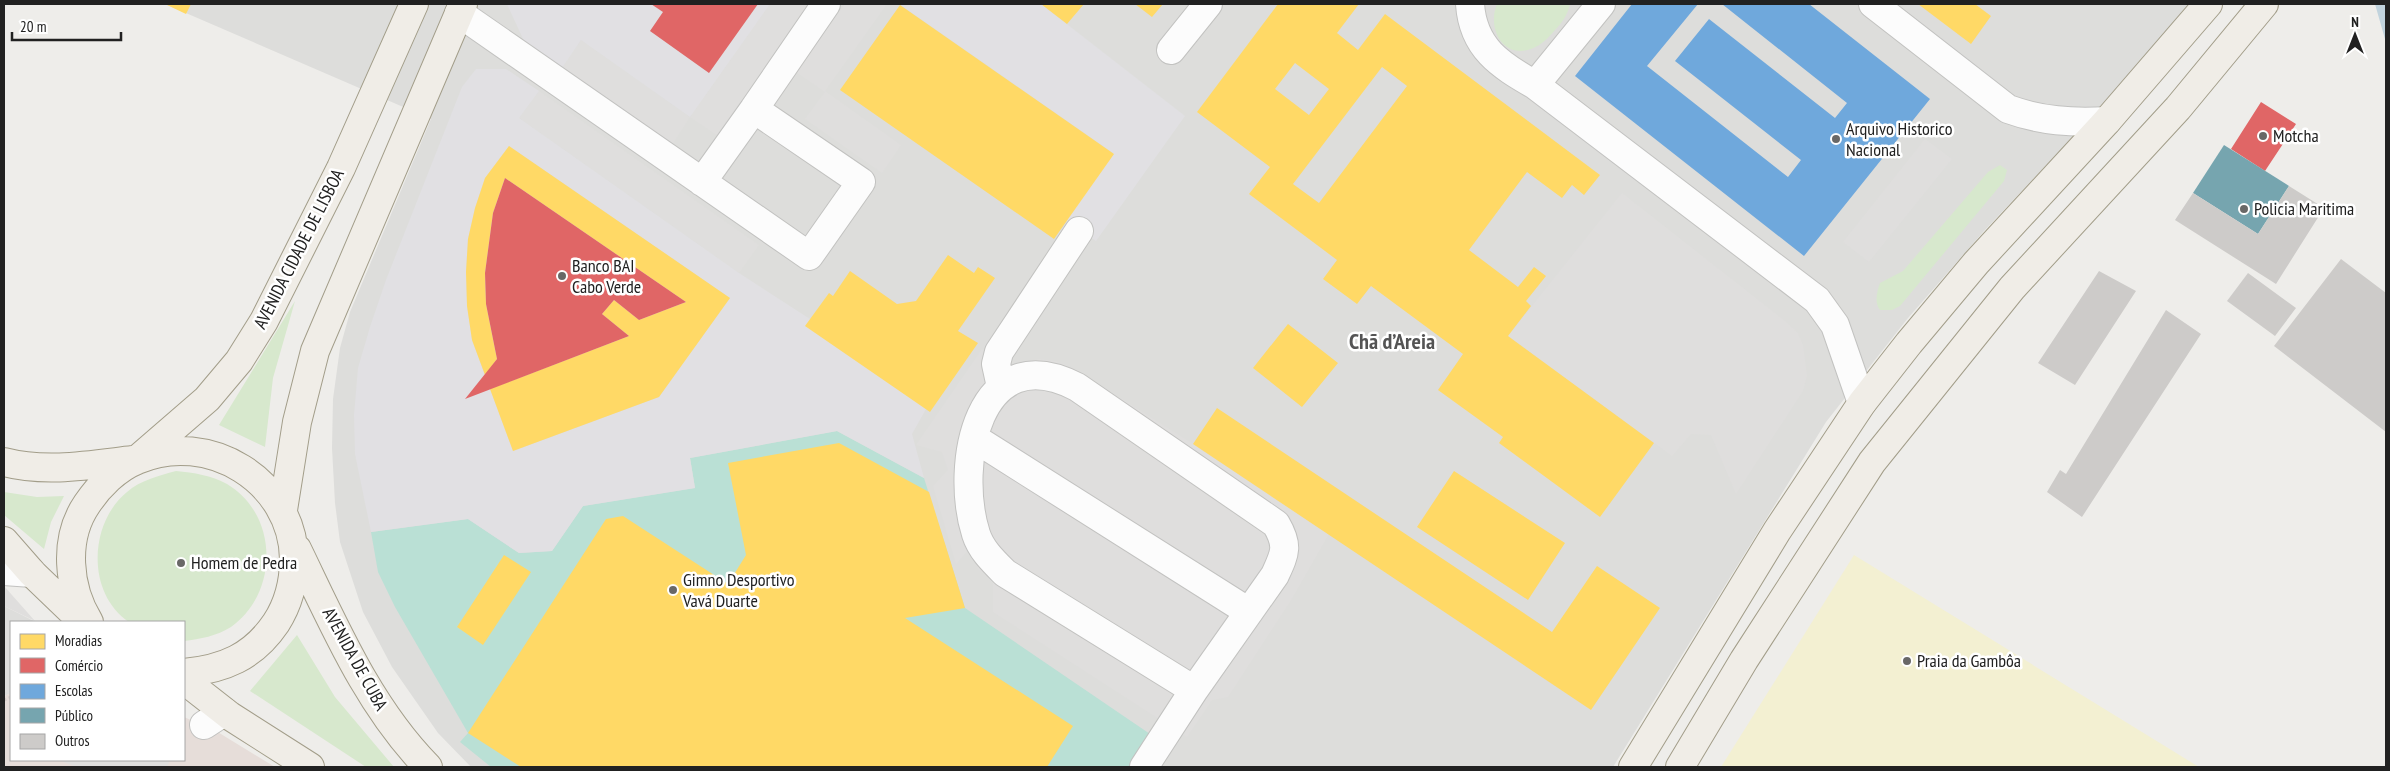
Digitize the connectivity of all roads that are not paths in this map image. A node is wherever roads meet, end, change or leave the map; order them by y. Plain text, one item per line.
1 (414, 4) edge
2 (826, 4) edge
3 (1208, 4) edge
4 (1470, 4) edge
5 (1601, 4) edge
6 (1873, 4) edge
7 (2208, 4) edge
8 (2264, 4) edge
9 (461, 8) edge
10 (1171, 50) dead end
11 (1535, 85) junction
12 (754, 108) junction
13 (2107, 121) junction
14 (702, 182) junction
15 (1079, 231) dead end
16 (1002, 387) junction
17 (1862, 403) junction
18 (974, 438) junction
19 (136, 460) junction
20 (4, 462) edge
21 (282, 510) junction
22 (4, 541) edge
23 (294, 543) junction
24 (4, 571) edge
25 (32, 573) junction
26 (1249, 612) junction
27 (82, 621) edge
28 (88, 621) edge
29 (185, 673) edge
30 (185, 681) edge
31 (1194, 690) junction
32 (310, 767) edge
33 (428, 767) edge
34 (1144, 767) edge
35 (1632, 767) edge
36 (1680, 767) edge

1 - 19 main road, AVENIDA CIDADE DE LISBOA
2 - 12 street
3 - 10 street
4 - 11 street
5 - 11 street
6 - 13 street
7 - 13 main road
8 - 36 main road
9 - 14 street
9 - 21 main road
11 - 17 street
12 - 14 street
12 - 14 street
13 - 17 main road
15 - 16 street
16 - 18 street
16 - 26 street
17 - 35 main road
18 - 26 street
18 - 31 street
19 - 20 main road
19 - 21 main road
19 - 28 main road
21 - 23 main road
22 - 25 main road
23 - 29 main road
23 - 33 main road, AVENIDA DE CUBA
24 - 25 street
25 - 27 main road
26 - 31 street
30 - 32 main road
31 - 34 street

